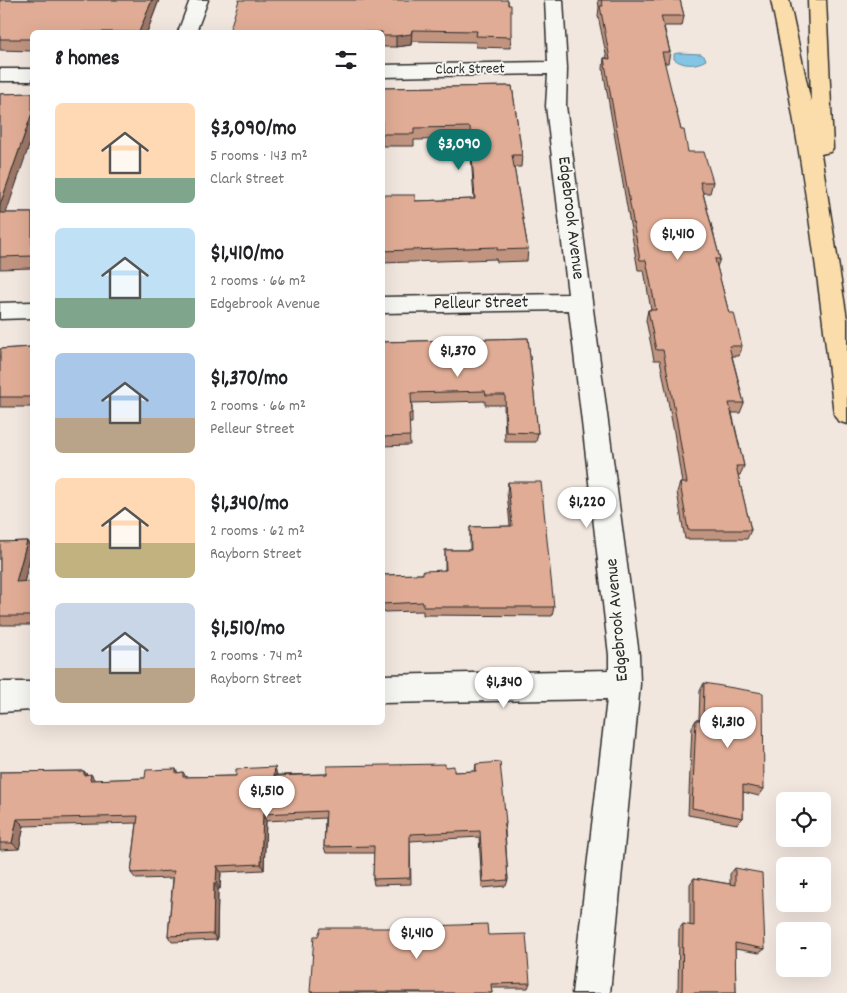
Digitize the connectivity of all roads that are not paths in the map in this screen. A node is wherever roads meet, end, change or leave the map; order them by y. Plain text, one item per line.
1 (199, 0) edge
2 (554, 0) edge
3 (780, 0) edge
4 (817, 0) edge
5 (188, 30) edge
6 (558, 68) junction
7 (385, 71) edge
8 (0, 75) edge
9 (30, 75) edge
10 (826, 242) junction
11 (580, 302) junction
12 (385, 305) edge
13 (30, 310) edge
14 (0, 311) edge
15 (847, 414) edge
16 (624, 684) junction
17 (385, 689) edge
18 (30, 696) edge
19 (0, 697) edge
20 (591, 993) edge

1 - 5 street
2 - 6 street, Edgebrook Avenue
3 - 10 highway
4 - 10 highway
6 - 7 street, Clark Street
6 - 11 street, Edgebrook Avenue
8 - 9 street
10 - 15 highway
11 - 12 street, Pelleur Street
11 - 16 street, Edgebrook Avenue
13 - 14 street
16 - 17 street
16 - 20 street, Edgebrook Avenue
18 - 19 street

